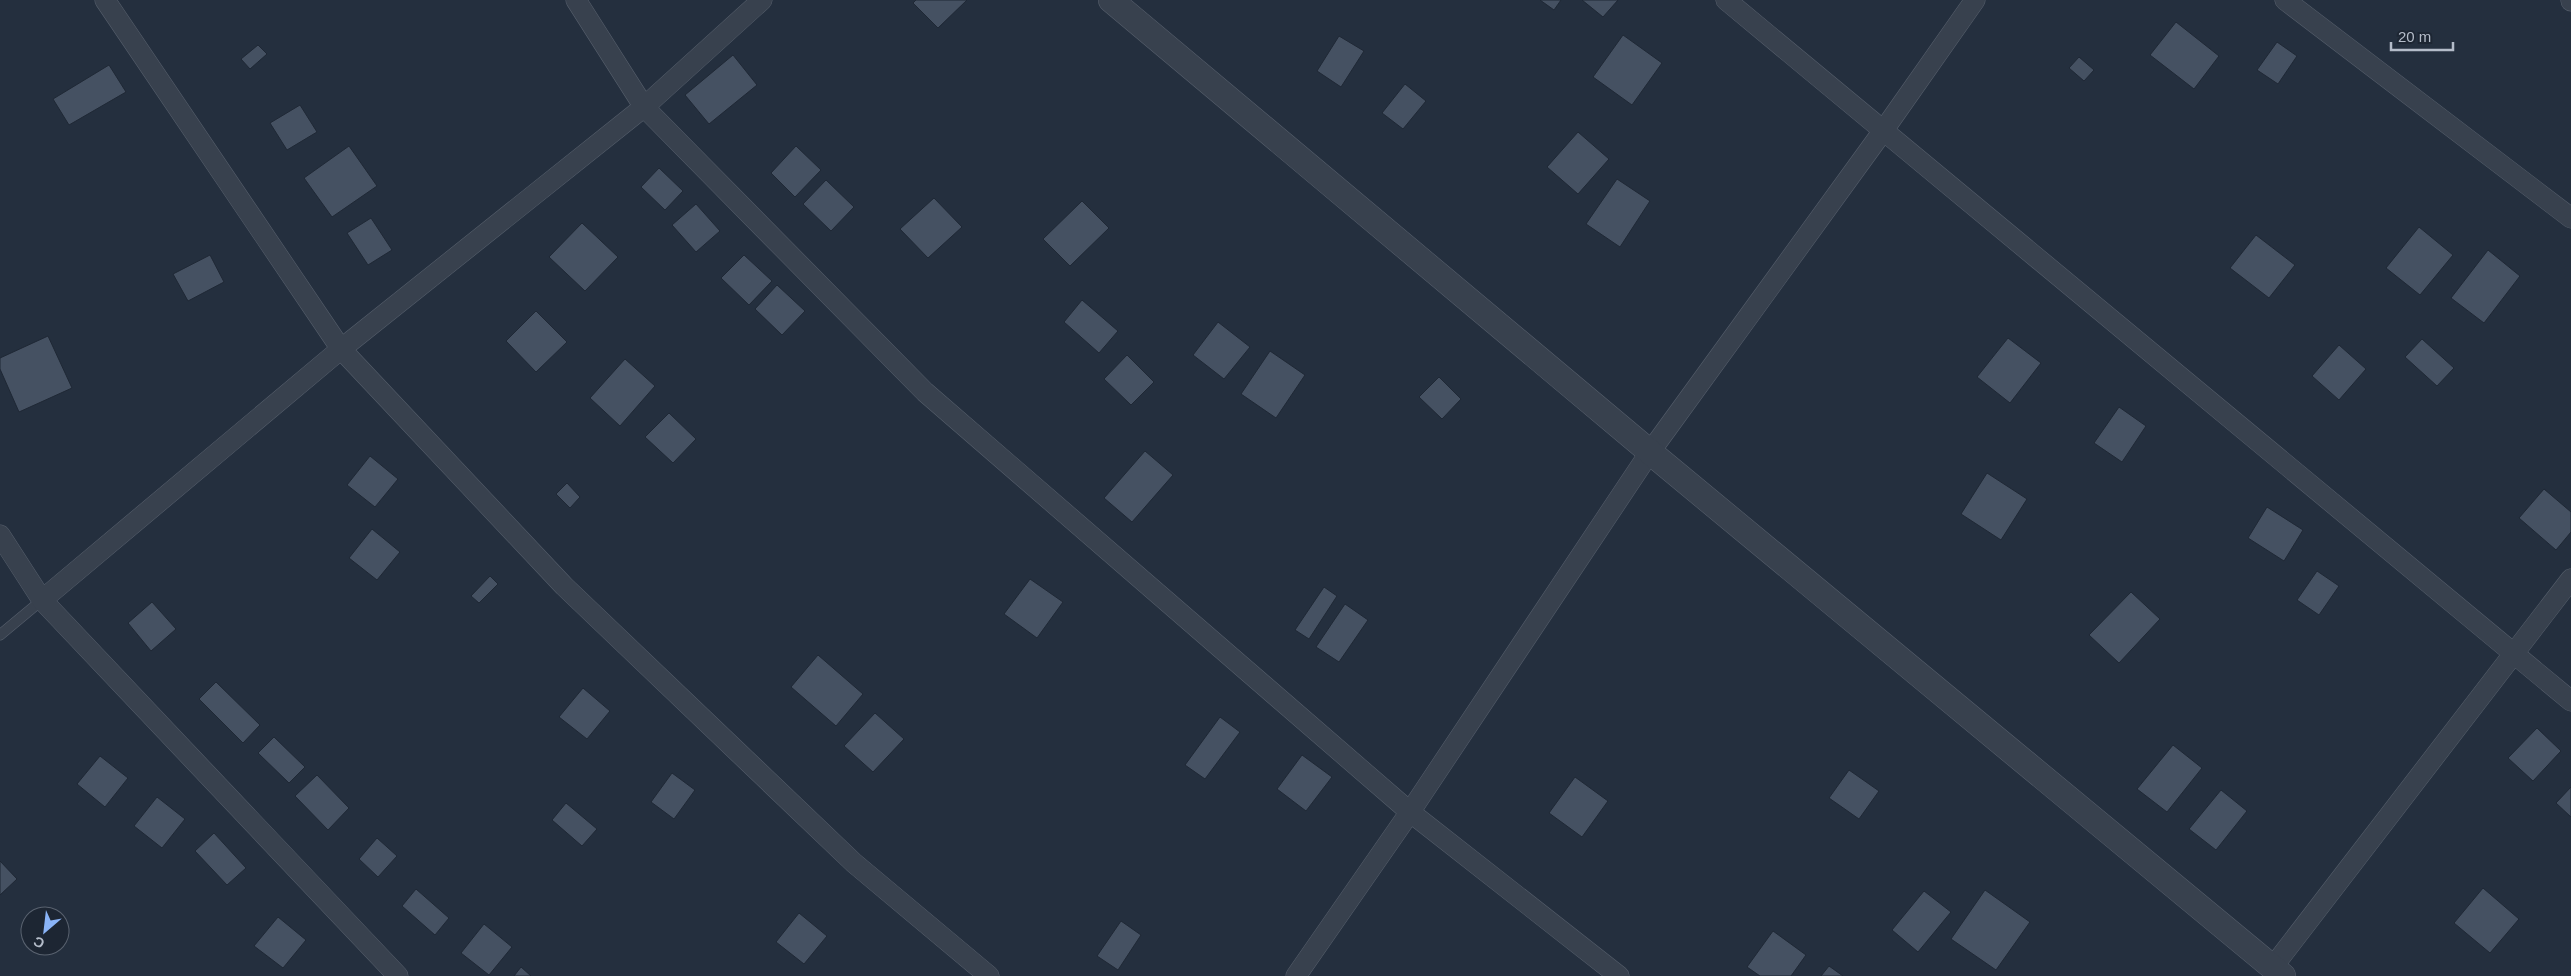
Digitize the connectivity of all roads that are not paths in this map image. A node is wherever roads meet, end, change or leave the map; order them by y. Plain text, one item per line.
1 (104, 0) edge
2 (576, 0) edge
3 (762, 0) edge
4 (1111, 0) edge
5 (1726, 0) edge
6 (1975, 0) edge
7 (2285, 0) edge
8 (644, 107) junction
9 (1883, 131) junction
10 (2571, 218) edge
11 (341, 349) junction
12 (1650, 452) junction
13 (0, 535) edge
14 (2571, 579) edge
15 (42, 600) junction
16 (2571, 606) edge
17 (2548, 609) junction
18 (0, 635) edge
19 (2513, 655) junction
20 (2571, 701) edge
21 (1410, 812) junction
22 (2278, 972) edge
23 (398, 976) edge
24 (990, 976) edge
25 (1296, 976) edge
26 (1619, 976) edge

1 - 11 street
2 - 8 street
3 - 8 street
4 - 12 street
5 - 9 street
6 - 9 street
7 - 10 street
8 - 11 street
8 - 21 street
9 - 12 street
9 - 19 street
11 - 15 street
11 - 24 street
12 - 21 street
12 - 22 street
13 - 15 street
14 - 17 street
15 - 18 lane
15 - 23 street
16 - 17 street
17 - 19 street
19 - 20 street
19 - 22 street
21 - 25 street
21 - 26 street

